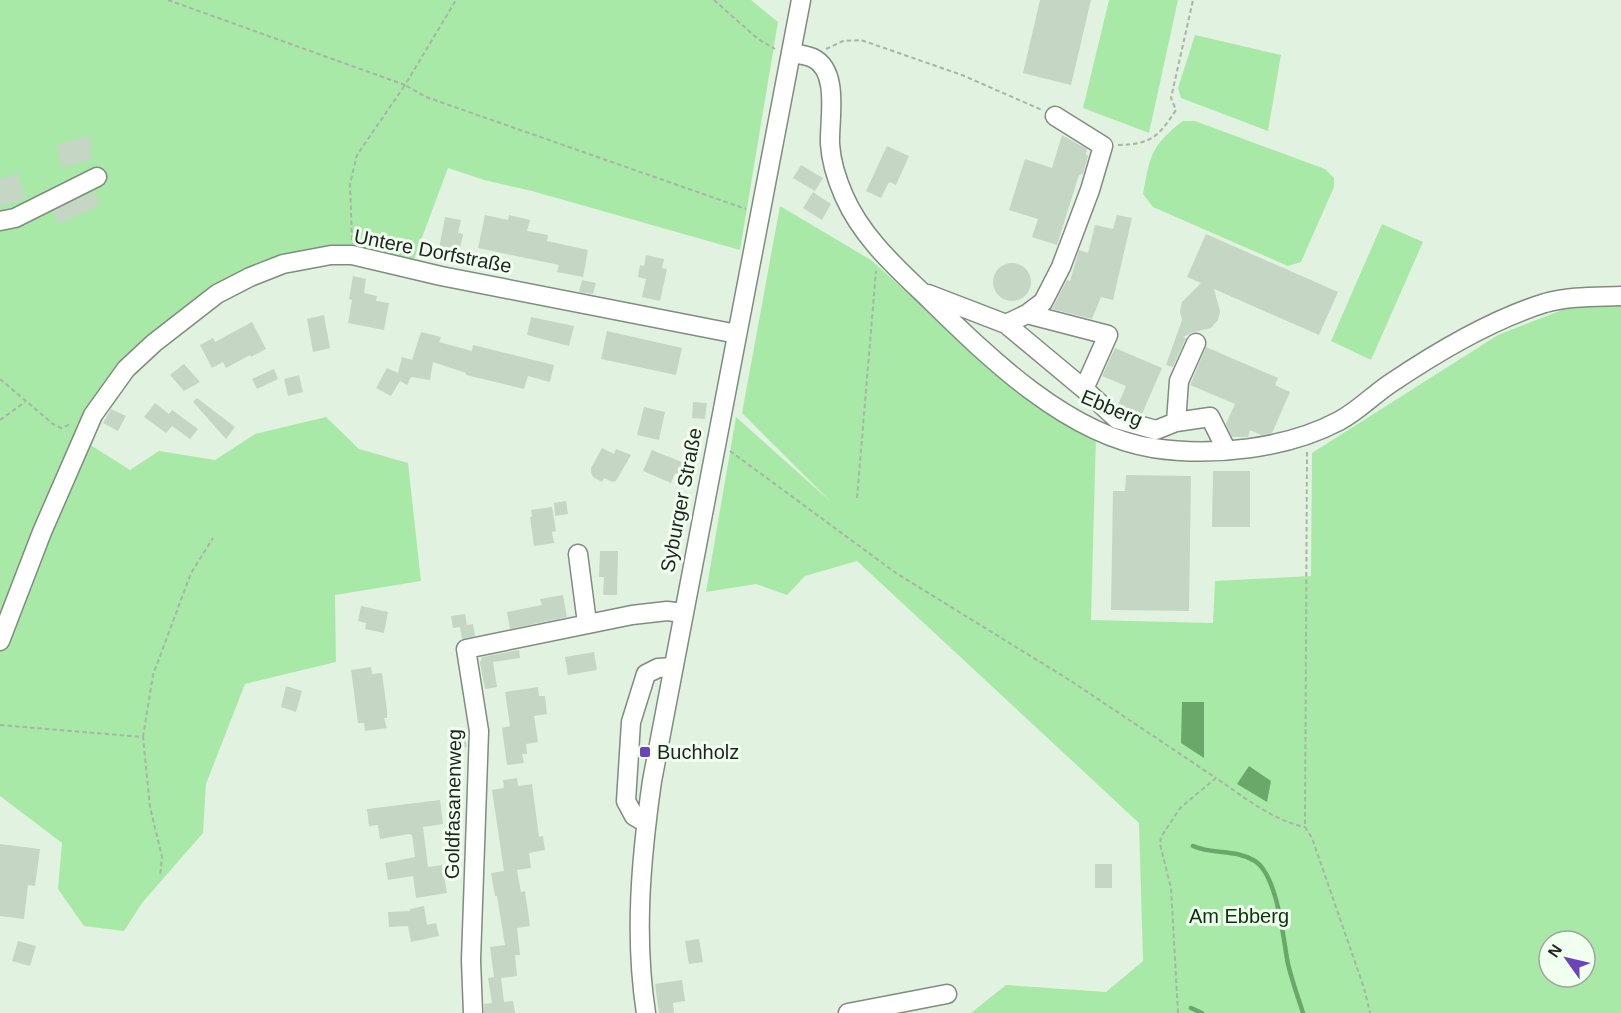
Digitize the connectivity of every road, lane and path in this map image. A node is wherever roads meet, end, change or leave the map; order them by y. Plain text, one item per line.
1 (168, 0) edge
2 (456, 0) edge
3 (714, 0) edge
4 (801, 0) edge
5 (1192, 0) edge
6 (791, 53) junction
7 (814, 58) junction
8 (405, 85) junction
9 (1055, 116) joint
10 (1103, 146) junction
11 (97, 177) dead end
12 (760, 214) junction
13 (0, 221) edge
14 (352, 255) junction
15 (882, 255) junction
16 (921, 292) junction
17 (1621, 296) edge
18 (1027, 314) junction
19 (1006, 324) junction
20 (737, 334) junction
21 (1196, 343) dead end
22 (0, 379) edge
23 (1084, 389) junction
24 (25, 402) junction
25 (93, 415) junction
26 (0, 420) edge
27 (1176, 422) junction
28 (1307, 435) junction
29 (716, 440) junction
30 (1226, 449) junction
31 (857, 498) dead end
32 (213, 538) dead end
33 (578, 554) dead end
34 (683, 613) junction
35 (587, 623) junction
36 (0, 640) edge
37 (673, 667) junction
38 (0, 725) edge
39 (143, 737) junction
40 (1216, 778) junction
41 (646, 823) junction
42 (1305, 827) junction
43 (160, 876) dead end
44 (946, 994) dead end
45 (473, 1013) edge
46 (646, 1013) edge
47 (848, 1013) edge
48 (1178, 1013) edge
49 (1370, 1013) edge

1 - 8 path
2 - 8 path
3 - 6 path
4 - 6 street, Syburger Straße
5 - 10 path
6 - 7 street
6 - 12 street, Syburger Straße
7 - 9 path
7 - 15 street, Ebberg
8 - 12 path
8 - 14 path
9 - 10 street
10 - 18 street
11 - 13 street
12 - 20 street, Syburger Straße
14 - 20 street, Untere Dorfstraße
14 - 25 street, Untere Dorfstraße
15 - 16 street, Ebberg
15 - 31 path
16 - 19 street
16 - 30 street, Ebberg
17 - 28 street, Ebberg
18 - 19 street
18 - 23 street
19 - 23 street
20 - 29 street, Syburger Straße
21 - 27 street
22 - 24 path
23 - 27 street
24 - 25 path
24 - 26 path
25 - 36 street, Untere Dorfstraße
27 - 30 street
28 - 30 street, Ebberg
28 - 42 path
29 - 34 street, Syburger Straße
29 - 40 path
32 - 39 path
33 - 35 street
34 - 35 street, Goldfasanenweg
34 - 37 street, Syburger Straße
35 - 45 street, Goldfasanenweg
37 - 41 street, Syburger Straße
37 - 41 street
38 - 39 path
39 - 43 path
40 - 42 path
40 - 48 path
41 - 46 street, Syburger Straße
42 - 49 path
44 - 47 street

